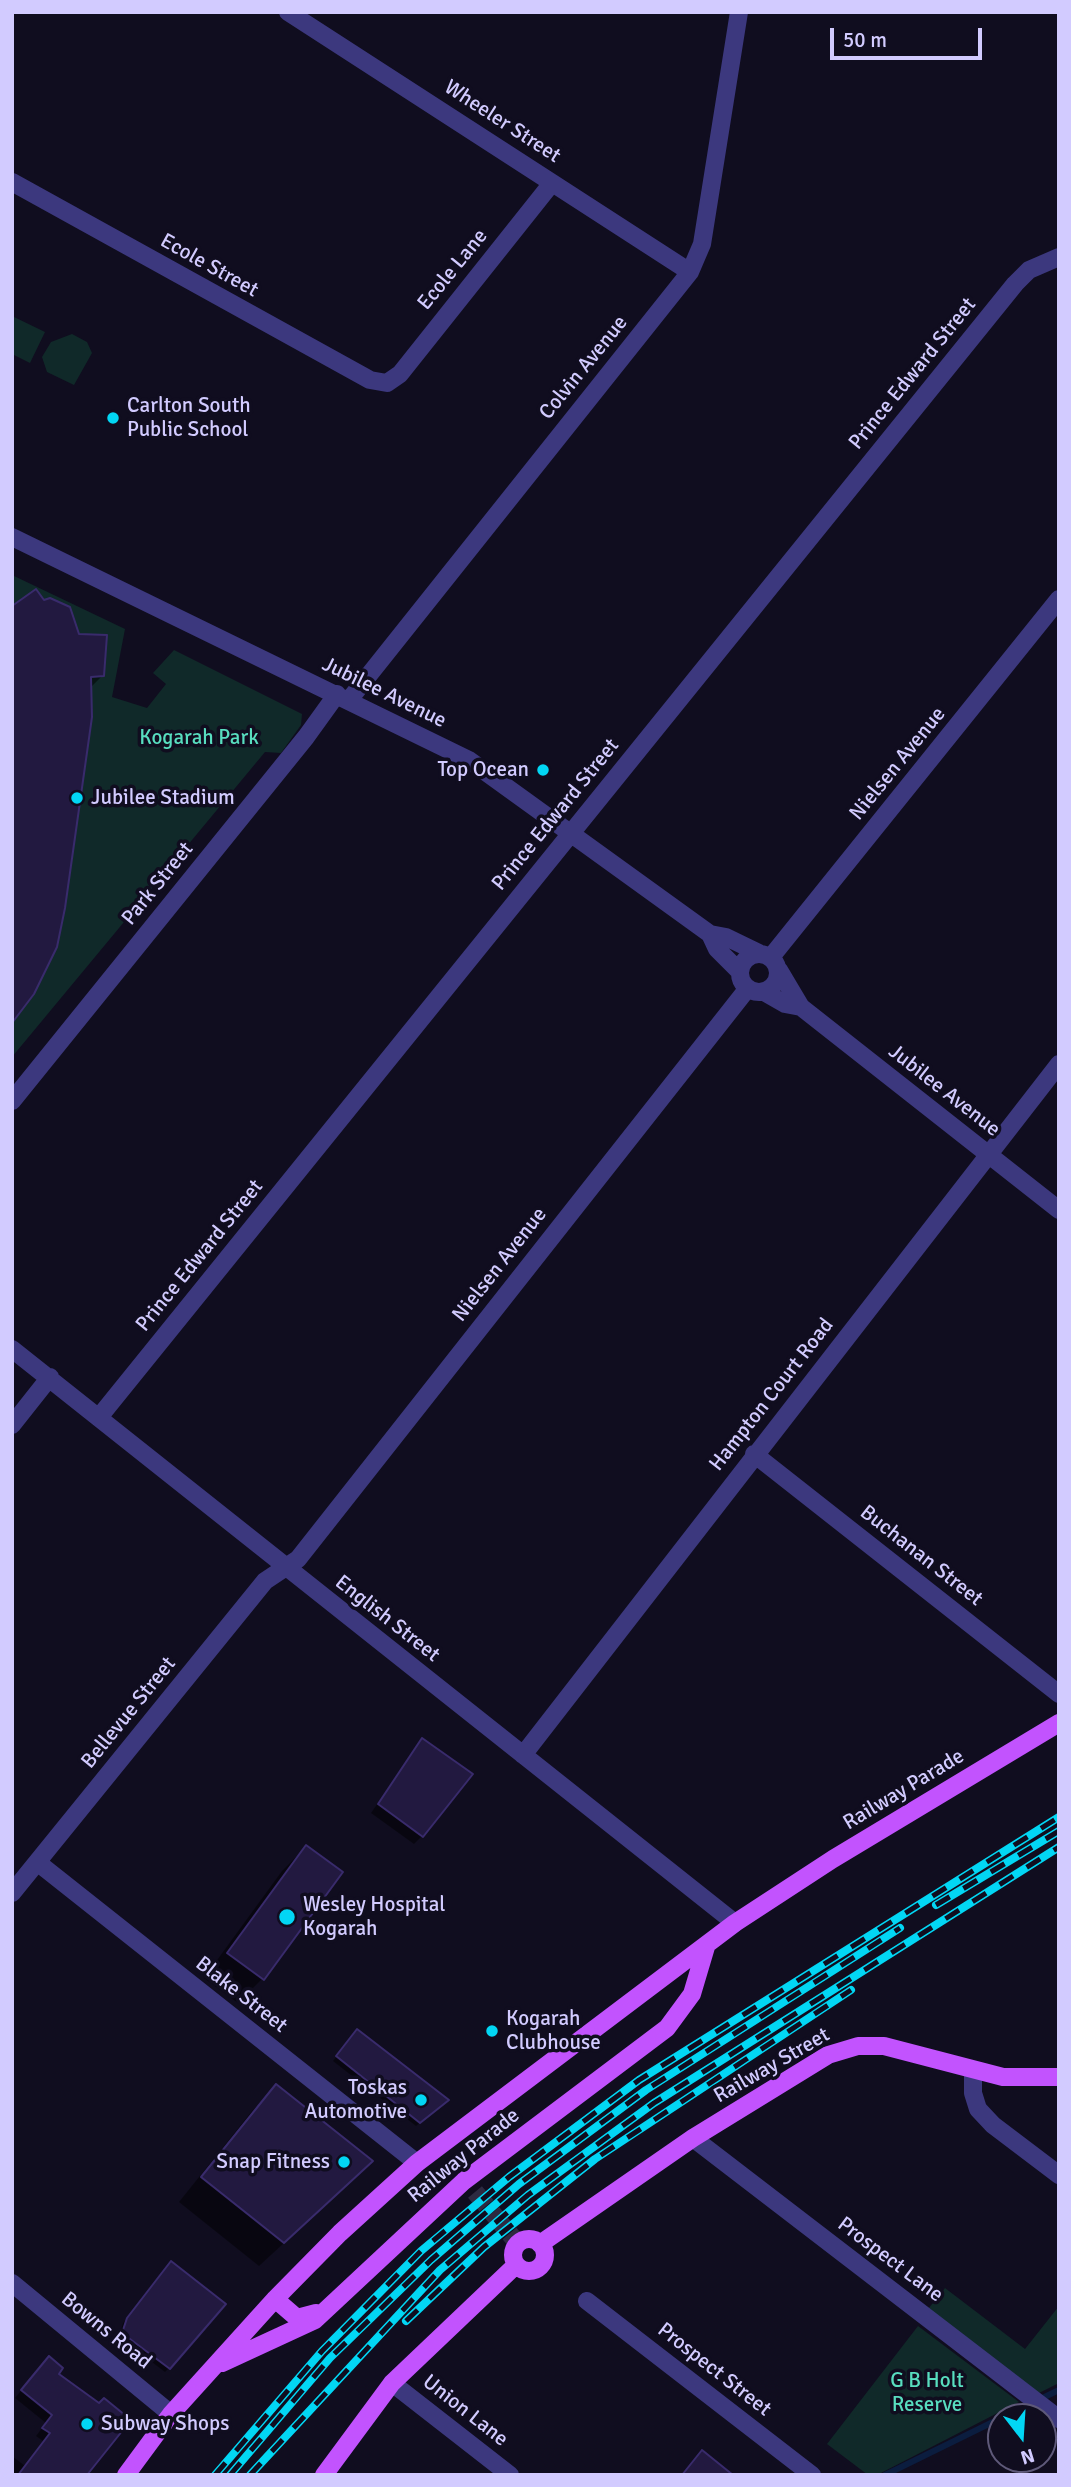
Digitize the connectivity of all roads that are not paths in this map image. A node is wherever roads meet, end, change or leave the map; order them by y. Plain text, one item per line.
1 (288, 12) edge
2 (739, 12) edge
3 (12, 182) edge
4 (552, 183) junction
5 (1059, 257) edge
6 (690, 272) junction
7 (387, 383) joint
8 (12, 537) edge
9 (1059, 599) edge
10 (343, 697) junction
11 (570, 832) junction
12 (710, 934) junction
13 (769, 960) junction
14 (750, 984) junction
15 (801, 1007) junction
16 (1059, 1064) edge
17 (12, 1101) edge
18 (988, 1155) junction
19 (1059, 1210) edge
20 (12, 1349) edge
21 (50, 1377) junction
22 (100, 1416) junction
23 (12, 1425) edge
24 (754, 1454) junction
25 (286, 1568) junction
26 (1059, 1694) edge
27 (1059, 1723) edge
28 (523, 1755) junction
29 (37, 1862) junction
30 (12, 1894) edge
31 (736, 1923) junction
32 (706, 1947) junction
33 (973, 2071) junction
34 (1059, 2077) edge
35 (693, 2138) junction
36 (417, 2163) junction
37 (1059, 2175) edge
38 (540, 2244) junction
39 (516, 2265) junction
40 (12, 2283) edge
41 (275, 2299) junction
42 (587, 2301) dead end
43 (328, 2308) junction
44 (215, 2366) junction
45 (392, 2383) junction
46 (1038, 2403) edge
47 (171, 2414) junction
48 (126, 2475) edge
49 (324, 2475) edge
50 (510, 2475) edge
51 (813, 2475) edge

1 - 4 street, Wheeler Street
2 - 6 street, Colvin Avenue
3 - 7 street, Ecole Street
4 - 6 street, Wheeler Street
4 - 7 street, Ecole Lane
5 - 11 street, Prince Edward Street
6 - 10 street, Colvin Avenue
8 - 10 street, Jubilee Avenue
9 - 13 street, Nielsen Avenue
10 - 11 street, Jubilee Avenue
10 - 17 street, Park Street
11 - 12 street, Jubilee Avenue
11 - 22 street, Prince Edward Street
12 - 13 street, Jubilee Avenue
12 - 14 street, Jubilee Avenue
13 - 14 street
13 - 14 street
13 - 15 street, Jubilee Avenue
14 - 15 street, Jubilee Avenue
14 - 25 street, Nielsen Avenue
15 - 18 street, Jubilee Avenue
16 - 18 street, Hampton Court Road
18 - 19 street, Jubilee Avenue
18 - 24 street, Hampton Court Road
20 - 21 street, English Street
21 - 22 street, English Street
21 - 23 street
22 - 25 street, English Street
24 - 26 street, Buchanan Street
24 - 28 street, Hampton Court Road
25 - 28 street, English Street
25 - 29 street, Bellevue Street
27 - 31 main road, Railway Parade
28 - 31 street, English Street
29 - 30 street, Bellevue Street
29 - 36 street, Blake Street
31 - 32 main road, Railway Parade
32 - 36 main road, Railway Parade
32 - 43 main road, Railway Parade
33 - 34 main road, Railway Street
33 - 35 main road, Railway Street
33 - 37 street
35 - 38 main road, Railway Street
35 - 46 street, Prospect Lane
36 - 41 main road, Railway Parade
38 - 39 main road
38 - 39 main road
39 - 45 main road
40 - 47 street, Bowns Road
41 - 43 main road
41 - 44 main road, Railway Parade
42 - 51 street, Prospect Street
43 - 44 main road, Railway Parade
44 - 47 main road, Railway Parade
45 - 49 main road
45 - 50 street, Union Lane
47 - 48 main road, Railway Parade

